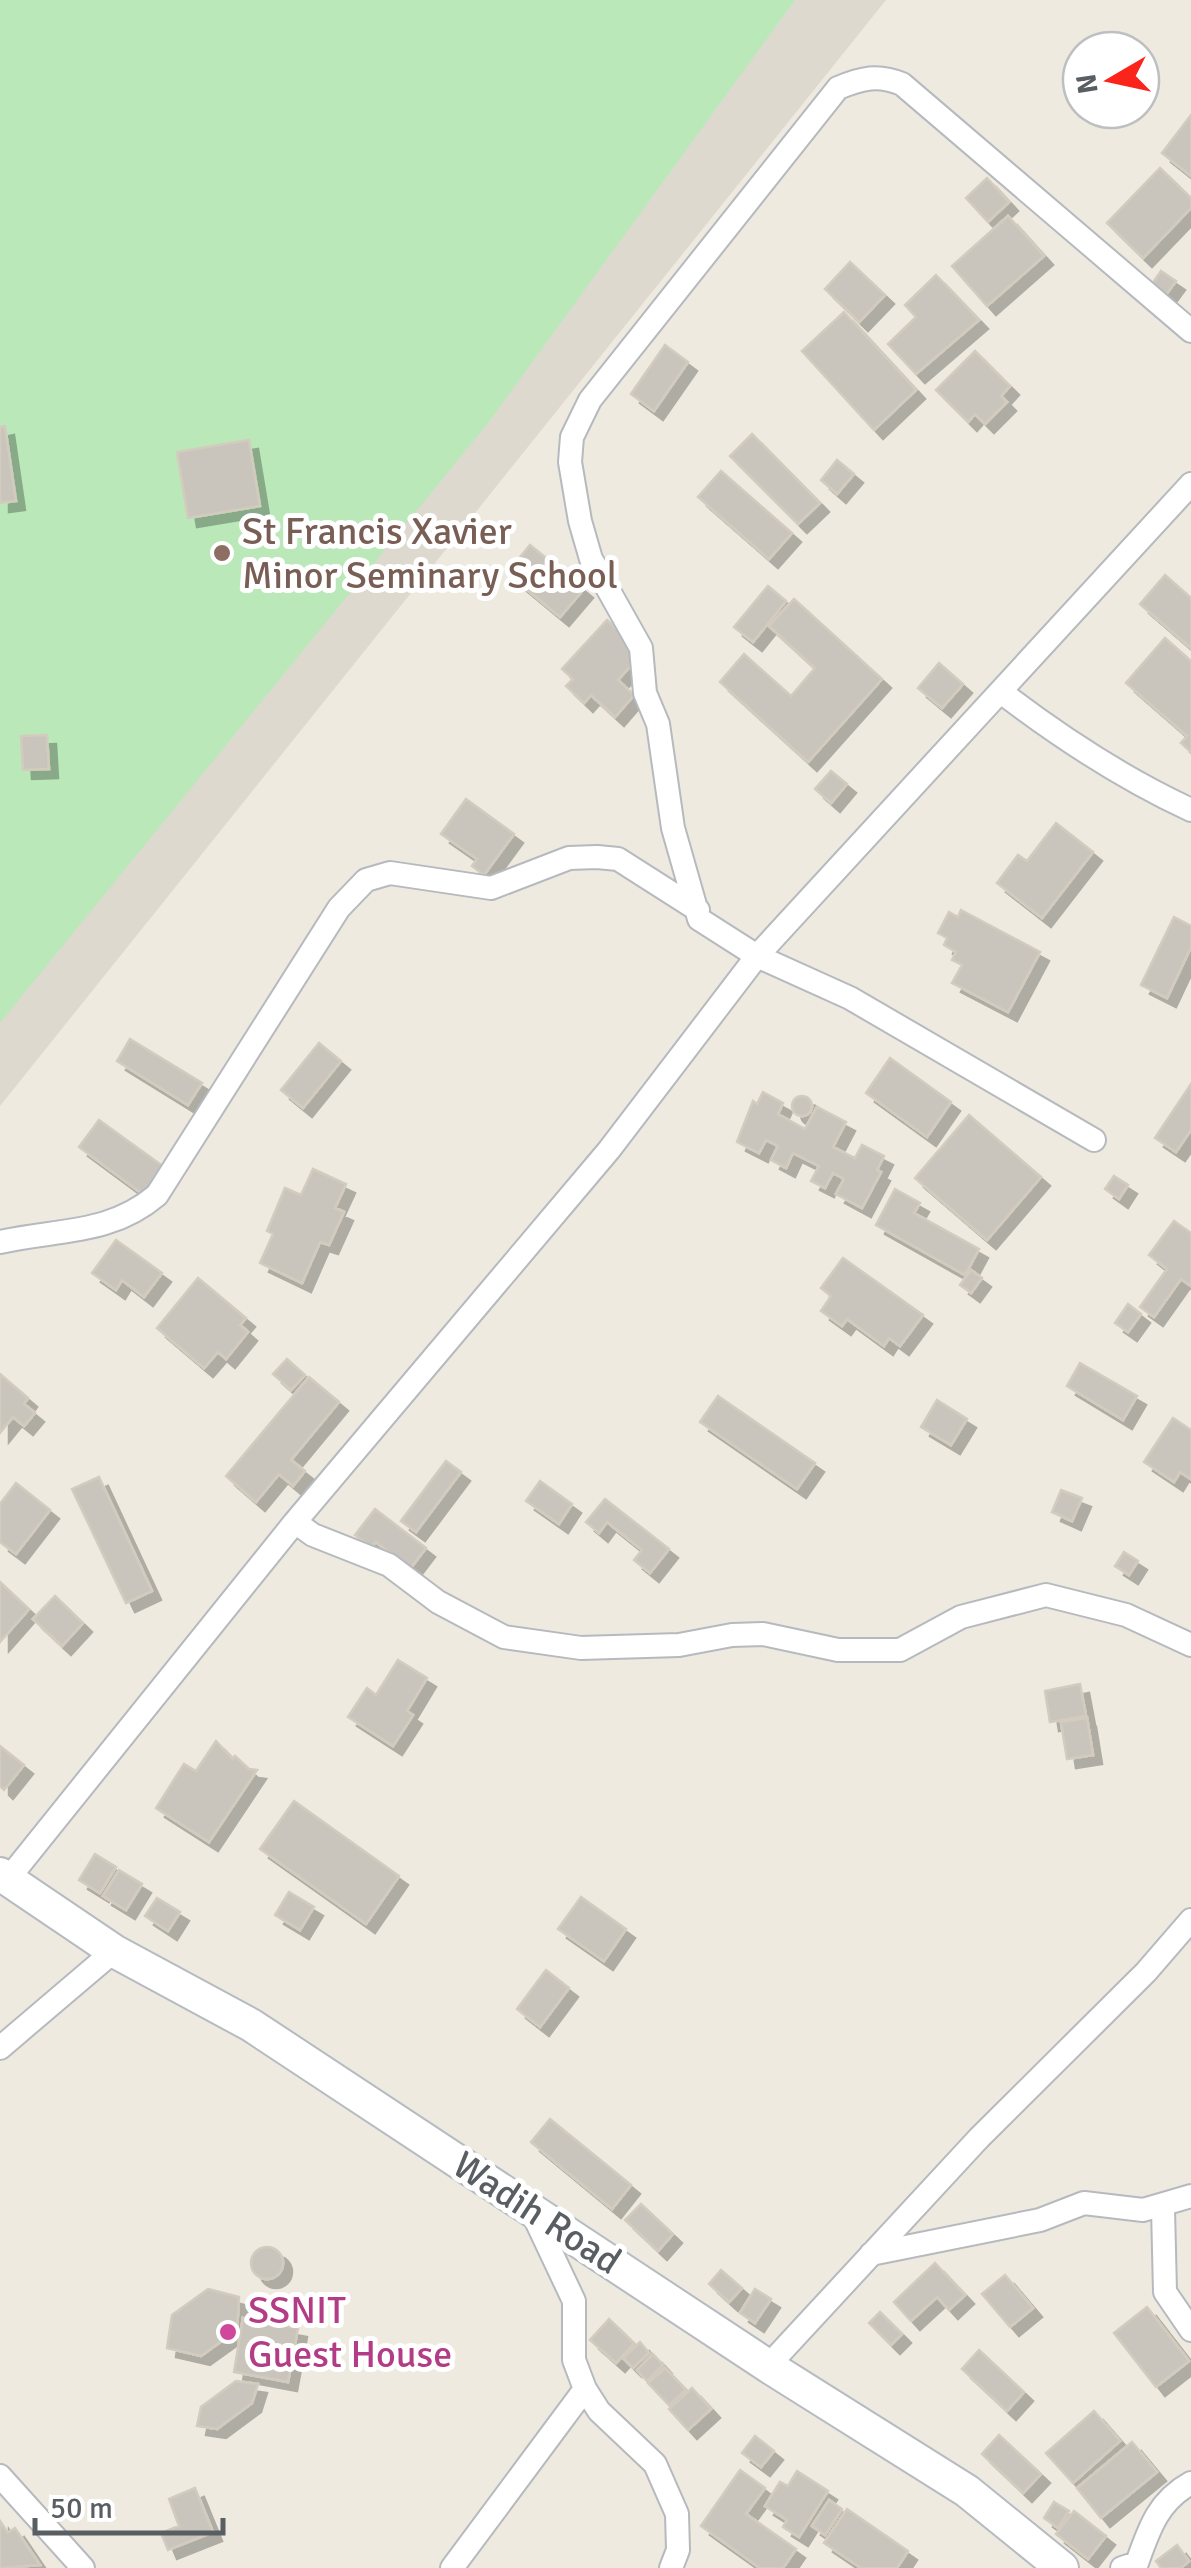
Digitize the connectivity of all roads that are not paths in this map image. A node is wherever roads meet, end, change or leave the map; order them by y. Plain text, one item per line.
1 (1191, 331) edge
2 (1191, 484) edge
3 (1002, 692) junction
4 (1191, 810) edge
5 (698, 910) junction
6 (757, 956) junction
7 (1094, 1140) dead end
8 (0, 1242) edge
9 (295, 1522) junction
10 (1191, 1645) edge
11 (4, 1876) edge
12 (1191, 1920) edge
13 (114, 1951) junction
14 (0, 2048) edge
15 (1191, 2196) edge
16 (530, 2207) junction
17 (1163, 2208) junction
18 (871, 2254) junction
19 (1191, 2330) edge
20 (768, 2366) junction
21 (585, 2389) junction
22 (0, 2476) edge
23 (1191, 2483) edge
24 (82, 2568) edge
25 (452, 2568) edge
26 (671, 2568) edge
27 (1062, 2568) edge
28 (1122, 2568) edge

1 - 5 street
2 - 3 street
3 - 4 street
3 - 6 street
5 - 6 street
5 - 8 street
6 - 7 street
6 - 9 street
9 - 10 street
9 - 11 street
11 - 13 street, Wadih Road
12 - 18 street
13 - 14 street
13 - 16 street, Wadih Road
15 - 17 street
16 - 20 street, Wadih Road
16 - 21 street
17 - 18 street
17 - 19 street
18 - 20 street
20 - 27 street, Wadih Road
21 - 25 street
21 - 26 street
22 - 24 street
23 - 28 street

